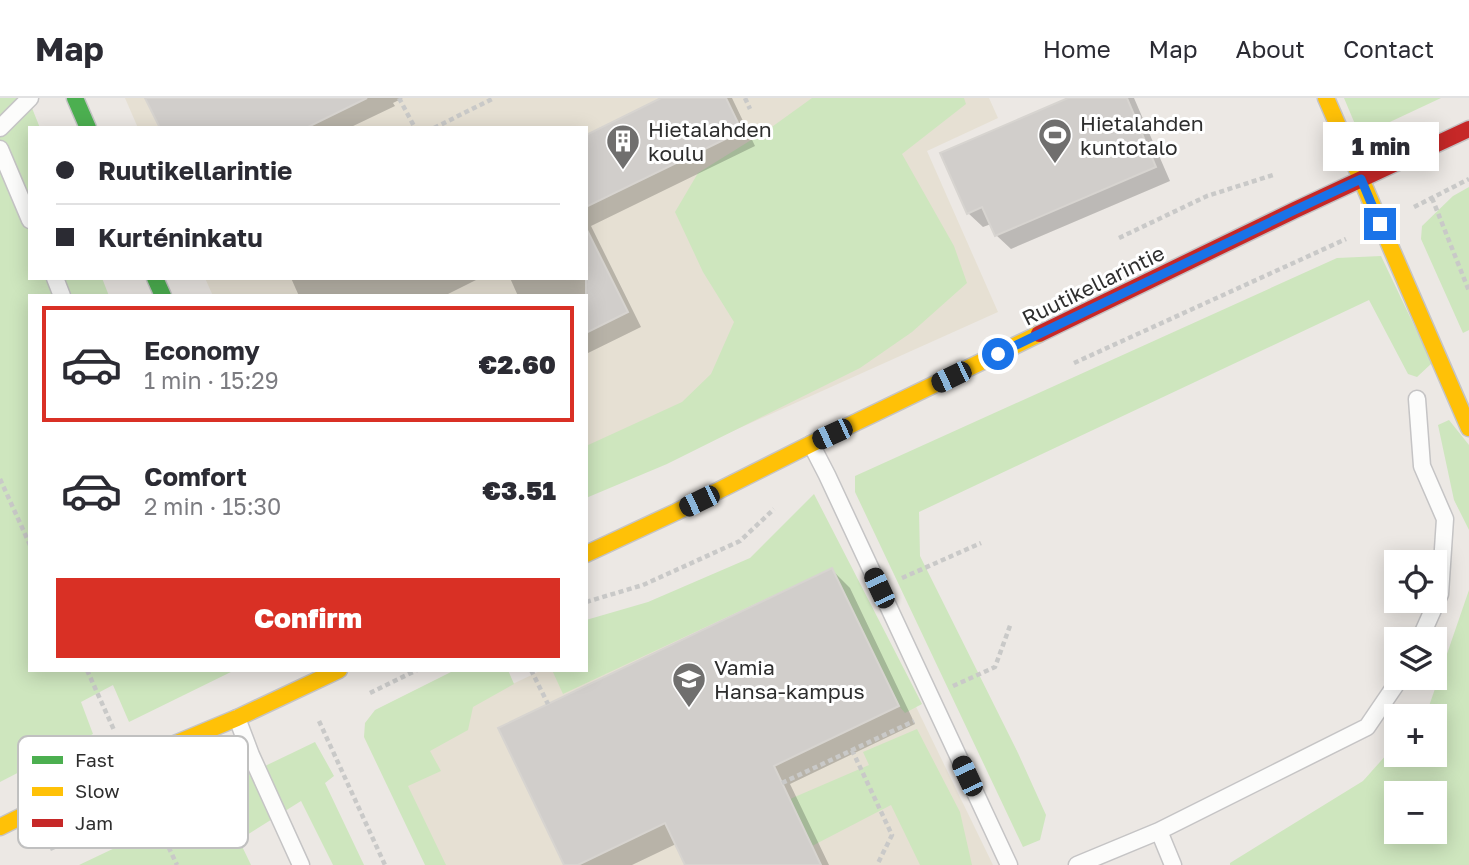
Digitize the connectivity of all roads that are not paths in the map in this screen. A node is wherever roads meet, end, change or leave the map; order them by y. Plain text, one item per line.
1 (30, 98) edge
2 (75, 98) edge
3 (1326, 98) edge
4 (87, 126) edge
5 (0, 128) edge
6 (1469, 129) edge
7 (0, 149) edge
8 (1361, 179) junction
9 (28, 214) edge
10 (1417, 399) dead end
11 (1469, 428) edge
12 (811, 444) junction
13 (588, 553) edge
14 (1425, 627) edge
15 (332, 672) edge
16 (1392, 690) edge
17 (237, 718) junction
18 (194, 736) edge
19 (244, 736) edge
20 (248, 747) edge
21 (18, 818) edge
22 (0, 827) edge
23 (1159, 831) junction
24 (301, 865) edge
25 (1009, 865) edge
26 (1077, 865) edge
27 (1173, 865) edge

1 - 5 lane
2 - 4 main road
3 - 8 main road
6 - 8 main road, Ruutikellarintie
7 - 9 lane
8 - 11 main road
8 - 12 main road, Ruutikellarintie
10 - 14 lane
12 - 13 main road, Ruutikellarintie
12 - 25 lane
15 - 17 main road
16 - 23 lane
17 - 18 main road
17 - 19 lane
20 - 24 lane
21 - 22 main road
23 - 26 lane
23 - 27 lane

